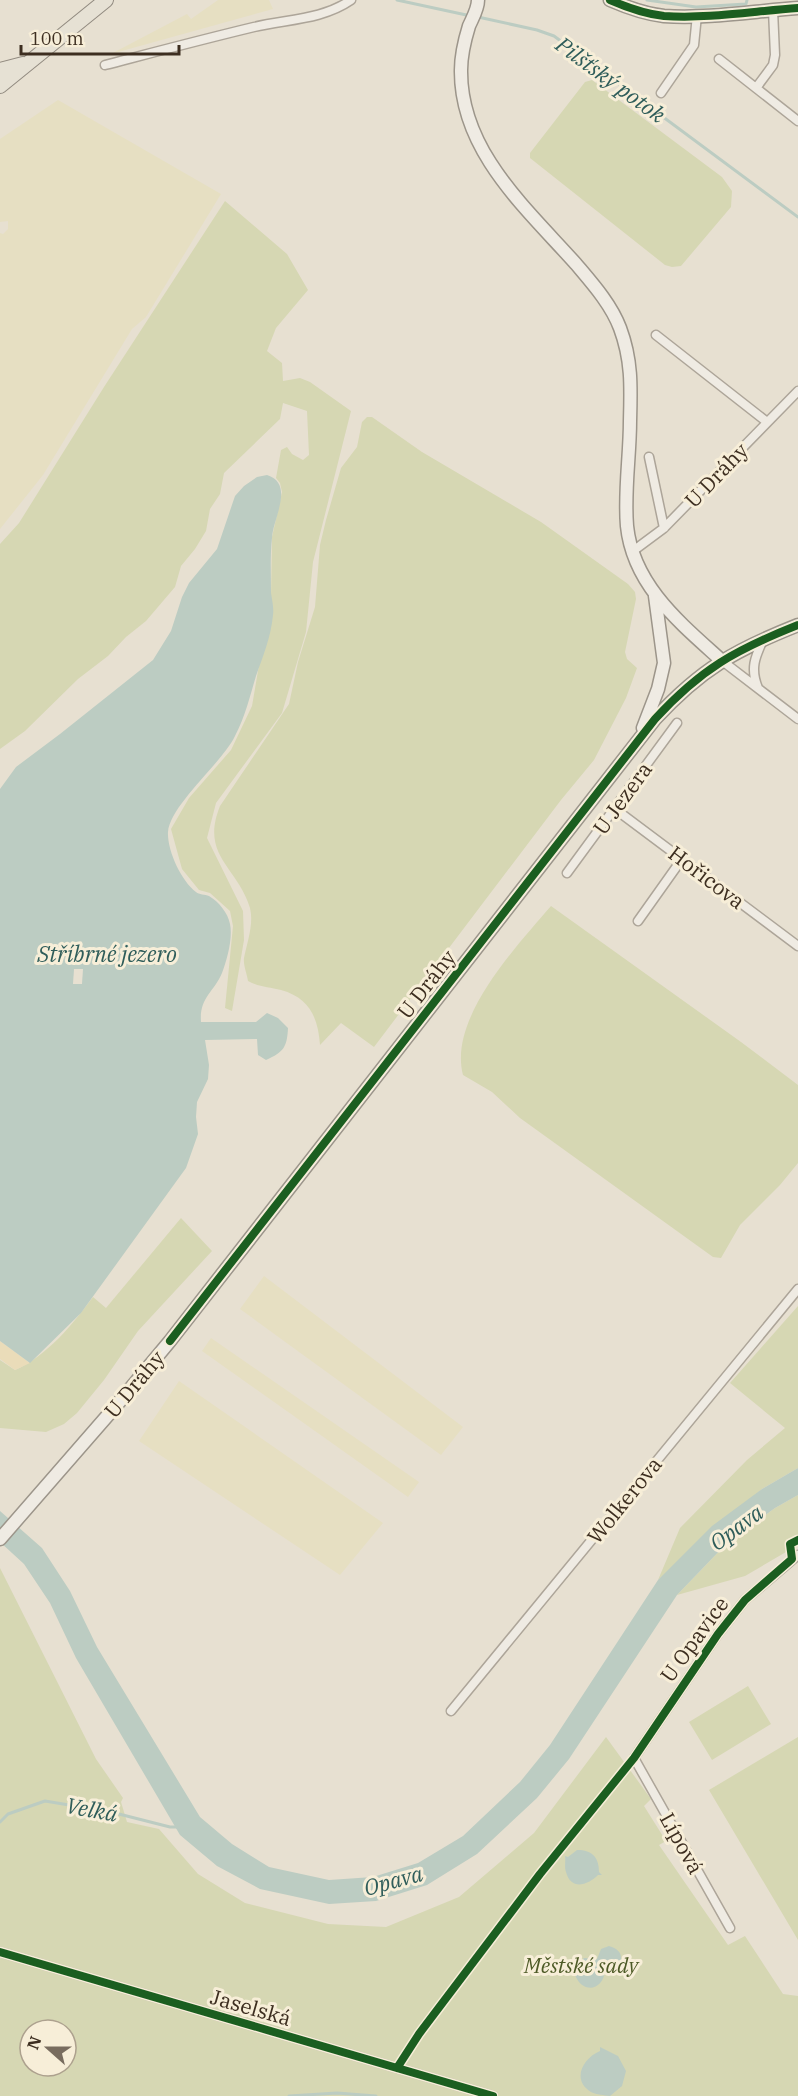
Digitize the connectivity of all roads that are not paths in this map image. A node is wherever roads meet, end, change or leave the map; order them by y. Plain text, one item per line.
1 (106, 0) edge
2 (610, 0) edge
3 (350, 1) edge
4 (481, 2) edge
5 (798, 8) edge
6 (773, 10) junction
7 (698, 15) junction
8 (36, 57) junction
9 (719, 59) dead end
10 (105, 65) dead end
11 (0, 70) edge
12 (0, 86) edge
13 (756, 88) junction
14 (661, 93) dead end
15 (798, 121) edge
16 (656, 335) dead end
17 (798, 391) edge
18 (767, 422) junction
19 (649, 457) dead end
20 (664, 528) junction
21 (633, 551) junction
22 (655, 596) junction
23 (798, 625) edge
24 (764, 638) junction
25 (722, 660) junction
26 (758, 688) junction
27 (798, 719) edge
28 (676, 723) dead end
29 (638, 741) junction
30 (615, 808) junction
31 (682, 859) junction
32 (567, 873) dead end
33 (638, 921) dead end
34 (798, 946) edge
35 (798, 1289) edge
36 (0, 1539) edge
37 (798, 1555) edge
38 (451, 1711) dead end
39 (634, 1758) joint
40 (730, 1928) dead end
41 (0, 1952) edge
42 (493, 2096) edge

1 - 8 main road
2 - 7 street
3 - 10 street
4 - 21 street, U Dráhy
5 - 6 street
6 - 7 street
6 - 13 street
7 - 14 street
8 - 11 main road
8 - 12 main road
9 - 13 street
13 - 15 street
16 - 18 street
17 - 18 street, U Dráhy
18 - 20 street, U Dráhy
19 - 20 street, U Dráhy
20 - 21 street, U Dráhy
21 - 22 street, U Dráhy
22 - 25 street, U Dráhy
22 - 29 street, U Dráhy
23 - 24 street
24 - 25 street
24 - 26 street
25 - 26 street
25 - 29 street, U Dráhy
26 - 27 street
28 - 30 street, U Jezera
29 - 36 street, U Dráhy
30 - 31 street, Hořicova
30 - 32 street, U Jezera
31 - 33 street
31 - 34 street, Hořicova
35 - 38 street, Wolkerova
37 - 39 street, U Opavice
39 - 40 street, Lípová
41 - 42 street, Jaselská

